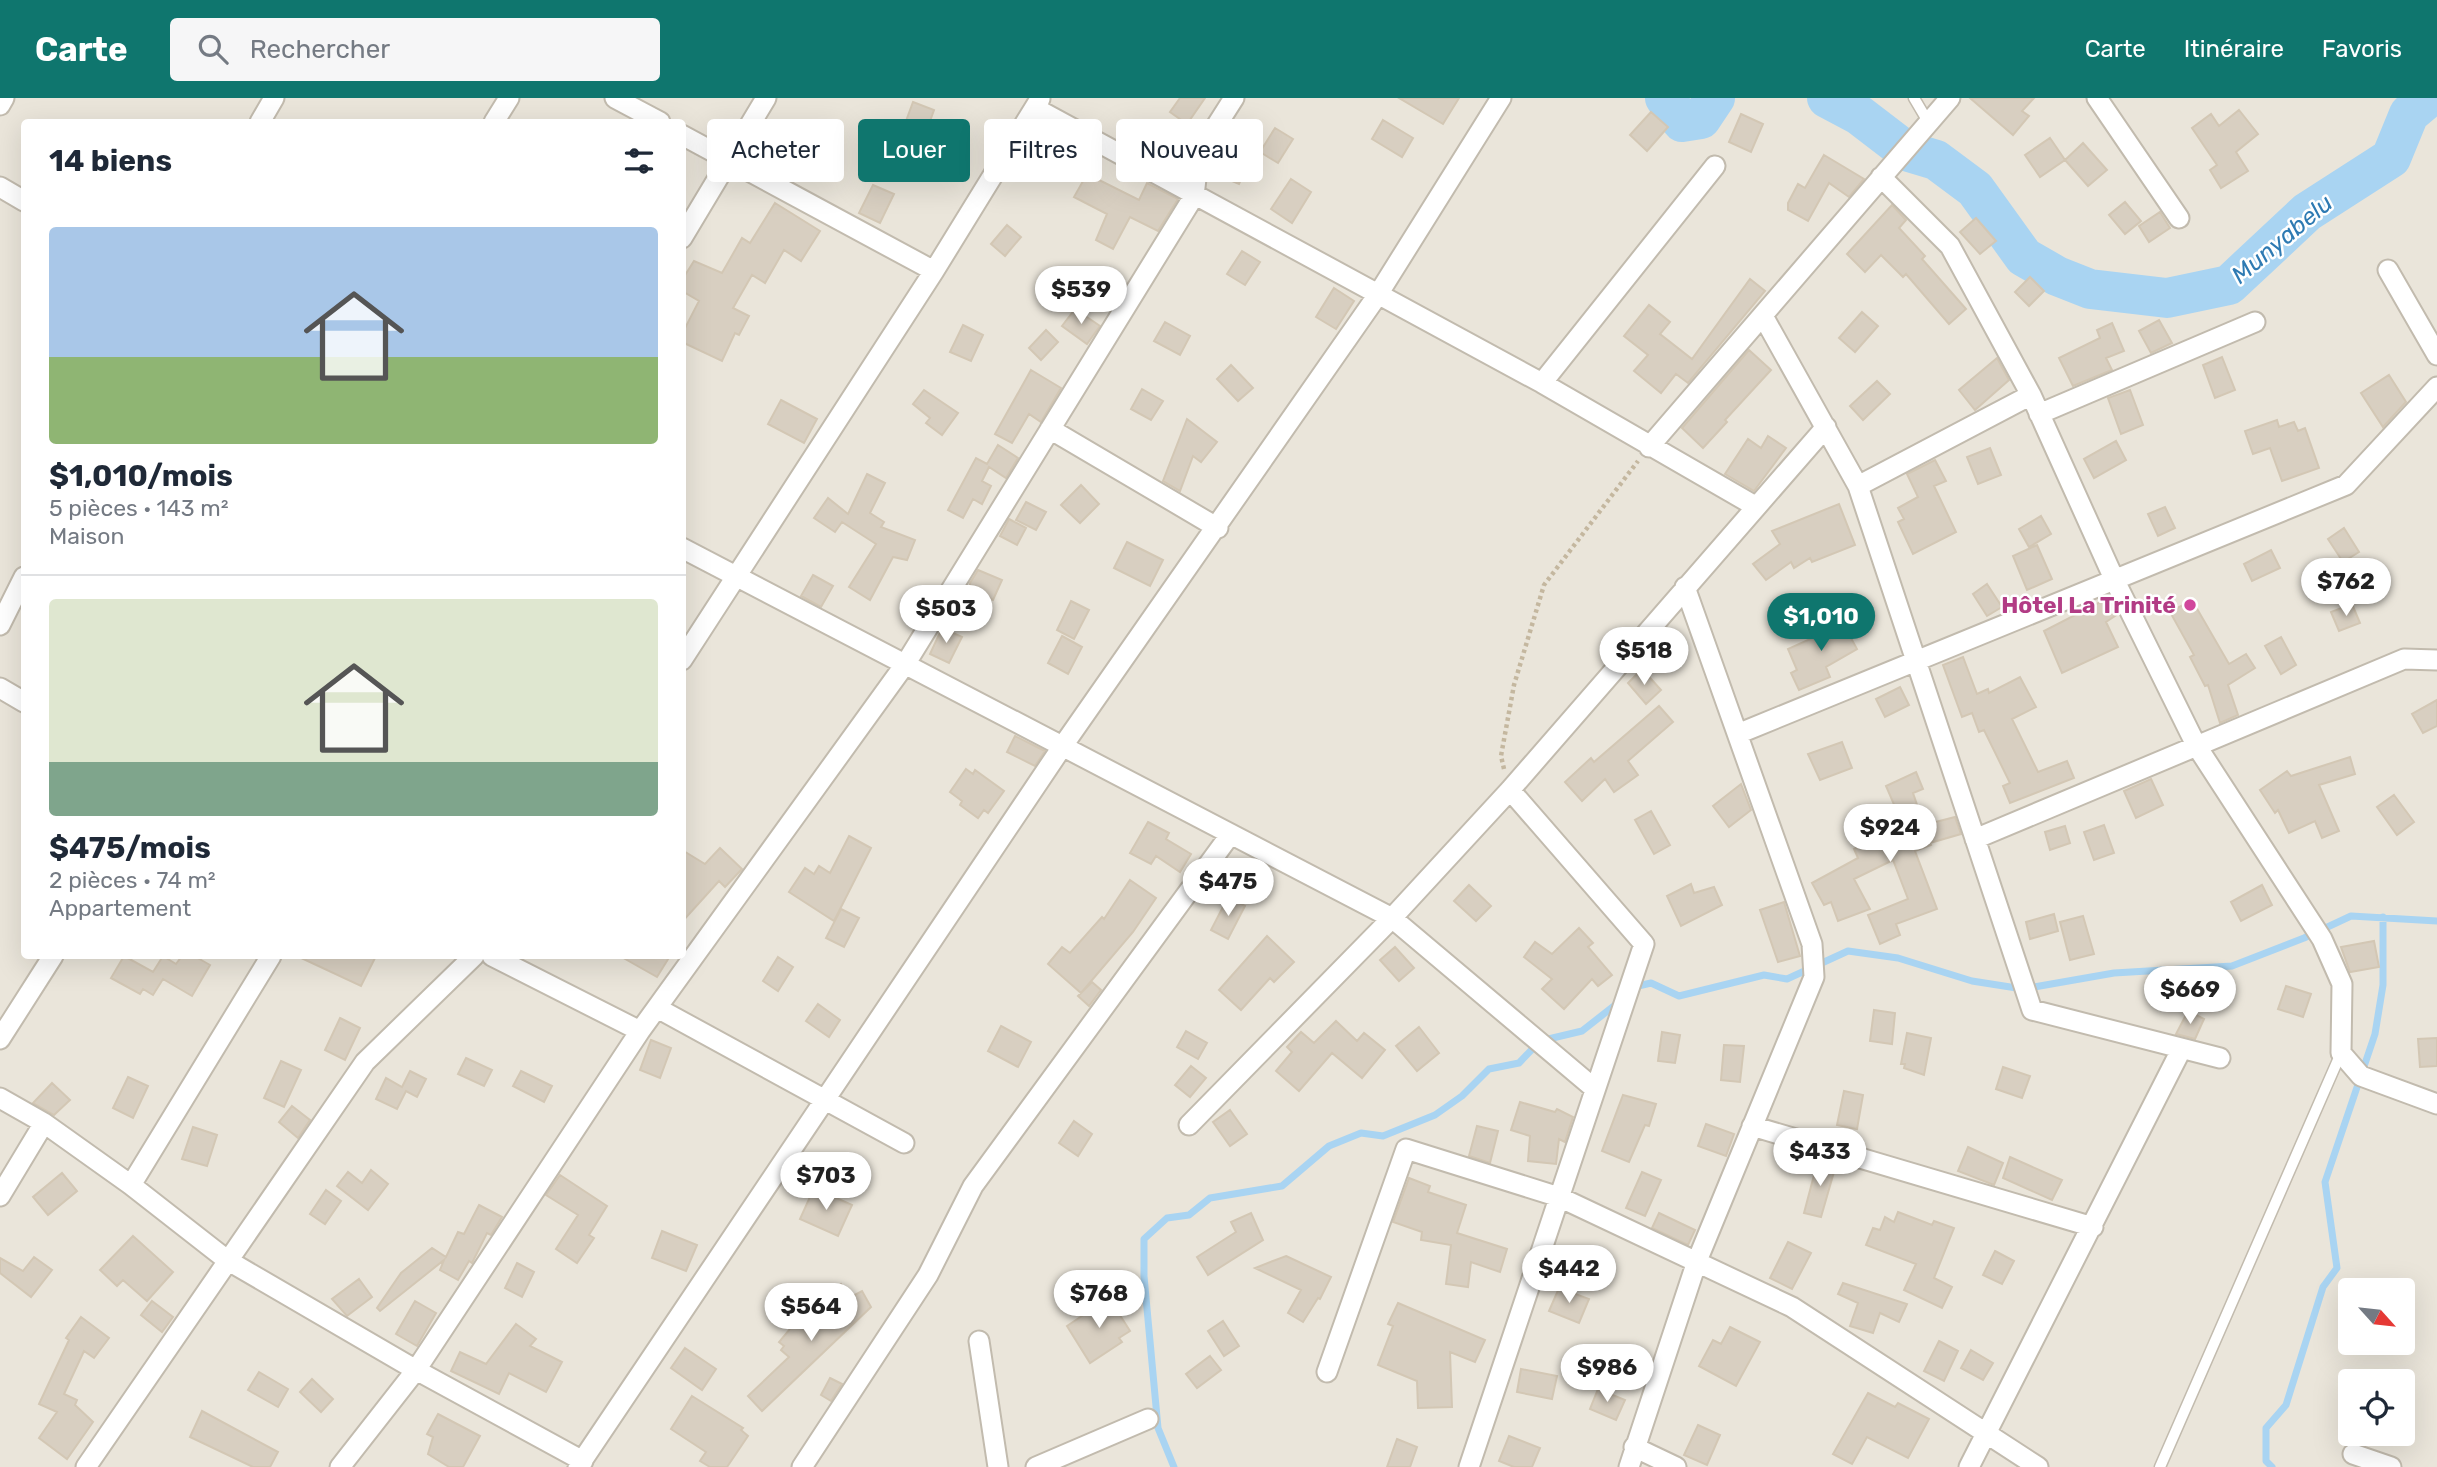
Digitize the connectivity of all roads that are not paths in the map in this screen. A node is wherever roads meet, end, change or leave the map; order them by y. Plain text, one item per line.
1 (4, 98) edge
2 (274, 98) edge
3 (509, 98) edge
4 (615, 98) edge
5 (766, 98) edge
6 (1234, 98) edge
7 (1501, 98) edge
8 (1914, 98) edge
9 (1950, 98) edge
10 (2097, 98) edge
11 (1038, 103) edge
12 (0, 105) edge
13 (262, 119) edge
14 (496, 119) edge
15 (654, 119) edge
16 (753, 119) edge
17 (1927, 120) junction
18 (686, 137) edge
19 (707, 149) edge
20 (1715, 166) dead end
21 (1885, 172) junction
22 (715, 182) edge
23 (769, 182) edge
24 (0, 187) edge
25 (1194, 196) junction
26 (21, 199) edge
27 (2179, 218) dead end
28 (686, 231) edge
29 (2388, 270) dead end
30 (933, 271) junction
31 (1377, 296) junction
32 (1763, 316) junction
33 (2255, 323) dead end
34 (2437, 355) edge
35 (1542, 383) junction
36 (2437, 387) edge
37 (2031, 395) junction
38 (2039, 414) junction
39 (1826, 427) junction
40 (1050, 429) junction
41 (1649, 447) junction
42 (1858, 486) junction
43 (1755, 506) junction
44 (1218, 528) junction
45 (686, 550) edge
46 (736, 574) junction
47 (2115, 581) junction
48 (21, 583) edge
49 (1685, 587) junction
50 (0, 625) edge
51 (686, 654) edge
52 (1915, 660) junction
53 (2437, 660) edge
54 (906, 663) junction
55 (0, 688) edge
56 (21, 700) edge
57 (1740, 733) junction
58 (2196, 745) junction
59 (1062, 747) junction
60 (1510, 790) junction
61 (1230, 835) junction
62 (1975, 839) junction
63 (1392, 918) junction
64 (51, 959) edge
65 (269, 959) edge
66 (471, 959) edge
67 (498, 959) edge
68 (659, 1009) junction
69 (640, 1031) junction
70 (0, 1039) edge
71 (2181, 1050) junction
72 (2341, 1053) junction
73 (2220, 1058) dead end
74 (1595, 1088) junction
75 (0, 1098) edge
76 (825, 1100) junction
77 (2437, 1104) edge
78 (44, 1123) junction
79 (1189, 1125) dead end
80 (1752, 1126) junction
81 (904, 1143) dead end
82 (131, 1185) junction
83 (0, 1196) edge
84 (1559, 1197) junction
85 (2093, 1227) junction
86 (227, 1260) junction
87 (1697, 1262) junction
88 (979, 1341) dead end
89 (416, 1370) junction
90 (1327, 1372) dead end
91 (1148, 1419) dead end
92 (1986, 1434) junction
93 (1634, 1447) junction
94 (2353, 1454) dead end
95 (580, 1464) edge
96 (86, 1467) edge
97 (340, 1467) edge
98 (802, 1467) edge
99 (998, 1467) edge
100 (1036, 1467) edge
101 (1469, 1467) edge
102 (1629, 1467) edge
103 (1676, 1467) edge
104 (1969, 1467) edge
105 (2038, 1467) edge
106 (2160, 1467) edge
107 (2391, 1467) edge

1 - 12 street
2 - 13 street
3 - 14 street
4 - 15 street
5 - 16 street
6 - 25 street
7 - 31 street
8 - 17 lane
9 - 17 street
10 - 27 street
11 - 25 street
11 - 30 street
17 - 21 street
18 - 19 street
20 - 35 street
21 - 32 street
21 - 37 street
22 - 28 street
23 - 30 street
24 - 26 street
25 - 31 street
25 - 40 street
29 - 34 street
30 - 46 street
31 - 35 street
31 - 44 street
32 - 39 street
32 - 41 street
33 - 38 street
35 - 41 street
36 - 47 street
37 - 38 street
37 - 42 street
38 - 47 street
39 - 42 street
39 - 43 street
40 - 44 street
40 - 54 street
41 - 43 street
42 - 52 street
43 - 49 street
44 - 59 street
45 - 46 street
46 - 51 street
46 - 54 street
47 - 52 street
47 - 58 street
48 - 50 street
49 - 57 street
49 - 60 street
52 - 57 street
52 - 62 street
53 - 58 street
54 - 59 street
54 - 68 street
55 - 56 street
57 - 80 street
58 - 62 street
58 - 72 street
59 - 61 street
59 - 76 street
60 - 63 street
60 - 74 street
61 - 63 street
61 - 98 street
62 - 71 street
63 - 74 street
63 - 79 street
64 - 70 street
65 - 82 street
66 - 86 street
67 - 69 street
68 - 69 street
68 - 76 street
69 - 89 street
71 - 73 street
71 - 85 street
72 - 77 street
72 - 106 lane
74 - 84 street
75 - 78 street
76 - 81 street
76 - 95 street
78 - 82 street
78 - 83 street
80 - 85 street
80 - 87 street
82 - 86 street
84 - 87 street
84 - 90 street
84 - 101 street
85 - 92 street
86 - 89 street
86 - 96 street
87 - 92 street
87 - 93 street
88 - 99 street
89 - 95 street
89 - 97 street
91 - 100 street
92 - 104 street
92 - 105 street
93 - 102 street
93 - 103 street
94 - 107 street

